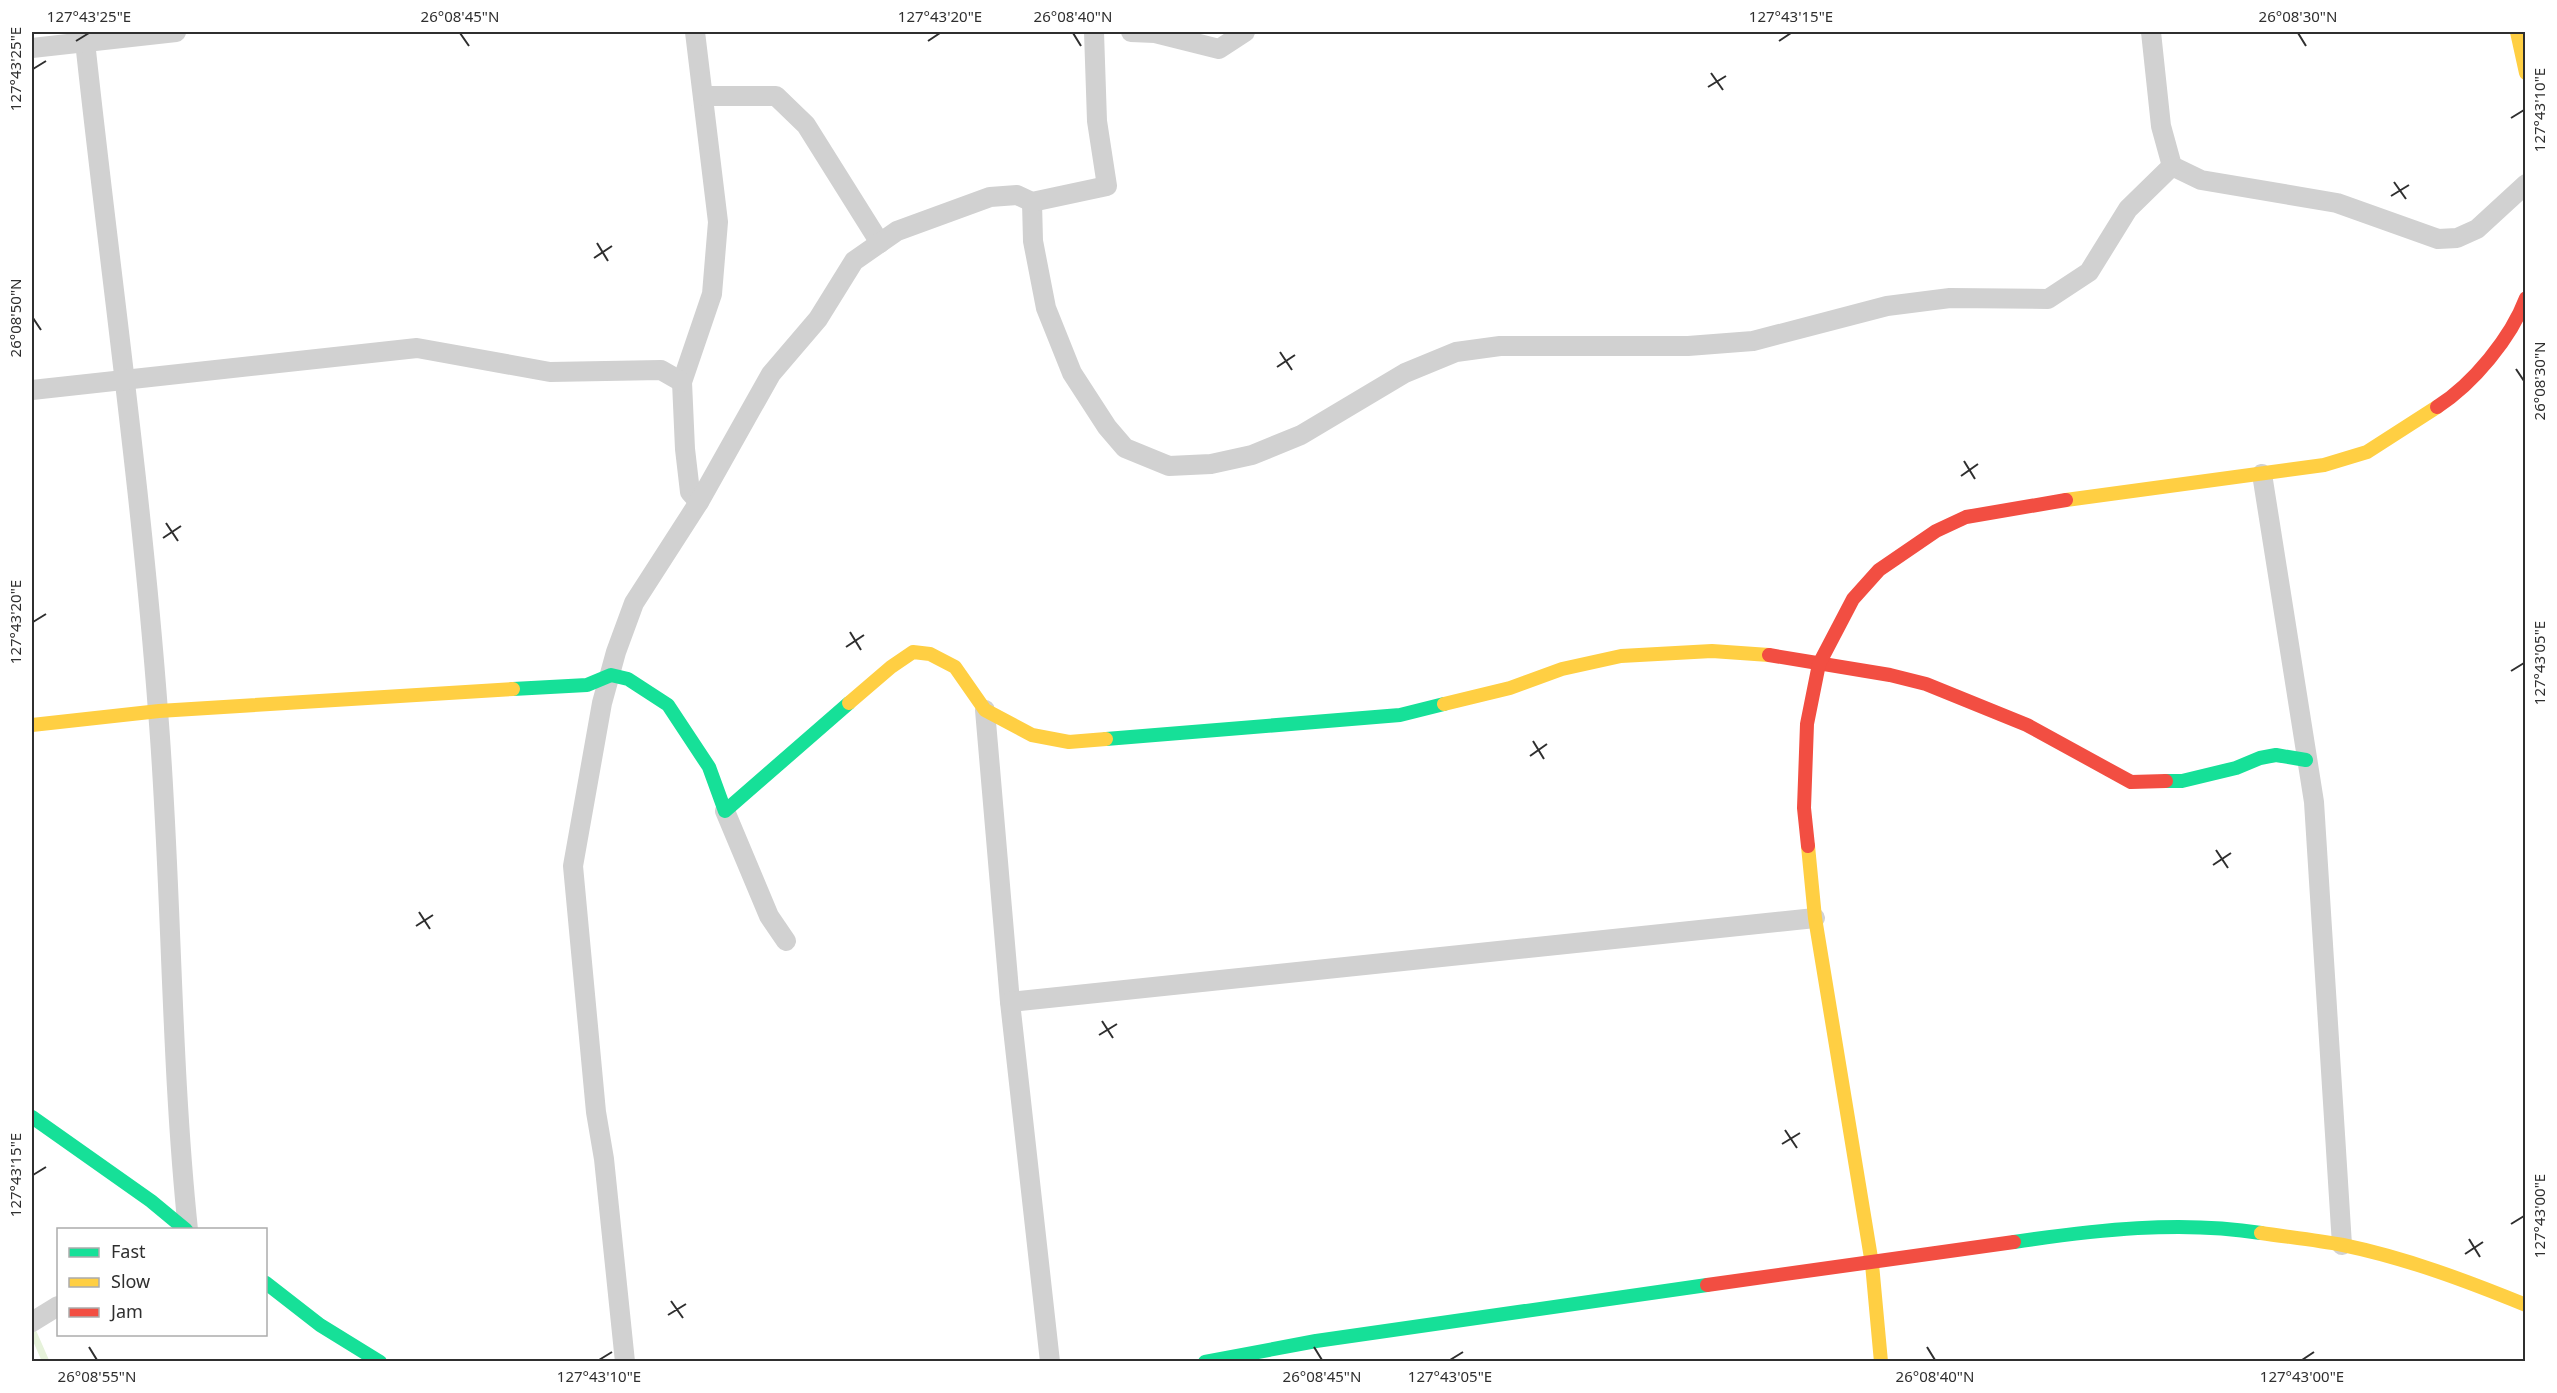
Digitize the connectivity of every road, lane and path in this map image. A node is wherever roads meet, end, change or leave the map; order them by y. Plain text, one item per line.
1 (176, 32) edge
2 (695, 32) edge
3 (1094, 32) edge
4 (1131, 32) edge
5 (1245, 32) edge
6 (2151, 32) edge
7 (2517, 32) edge
8 (85, 36) edge
9 (32, 48) edge
10 (2526, 73) edge
11 (702, 96) junction
12 (2172, 166) junction
13 (2526, 184) edge
14 (1032, 202) junction
15 (879, 243) junction
16 (2526, 298) edge
17 (126, 379) junction
18 (682, 382) junction
19 (32, 390) edge
20 (2262, 474) junction
21 (699, 502) junction
22 (1819, 664) junction
23 (611, 675) junction
24 (159, 711) junction
25 (985, 711) junction
26 (32, 725) edge
27 (2306, 760) junction
28 (725, 811) junction
29 (1815, 918) junction
30 (786, 941) dead end
31 (1010, 1002) junction
32 (32, 1117) edge
33 (185, 1228) edge
34 (187, 1228) edge
35 (2342, 1245) junction
36 (1872, 1264) junction
37 (267, 1285) edge
38 (2526, 1305) edge
39 (57, 1307) edge
40 (32, 1322) edge
41 (380, 1362) edge
42 (625, 1362) edge
43 (1050, 1362) edge
44 (1205, 1362) edge
45 (1881, 1362) edge

1 - 8 street
2 - 11 street
3 - 14 street
4 - 5 street
6 - 12 street
7 - 10 street
8 - 9 street
8 - 17 street
11 - 15 street
11 - 18 street
12 - 13 street
12 - 14 street
14 - 15 street
15 - 21 street
16 - 20 street
17 - 18 street
17 - 19 street
17 - 24 street
18 - 21 street
20 - 22 street
20 - 27 street
21 - 23 street
22 - 25 street
22 - 27 street
22 - 29 street
23 - 24 street
23 - 28 street
23 - 42 street
24 - 26 street
24 - 34 street
25 - 28 street
25 - 31 street
27 - 35 street
28 - 30 street
29 - 31 street
29 - 36 street
31 - 43 street
32 - 33 street
35 - 36 street
35 - 38 street
36 - 44 street
36 - 45 street
37 - 41 street
39 - 40 street

